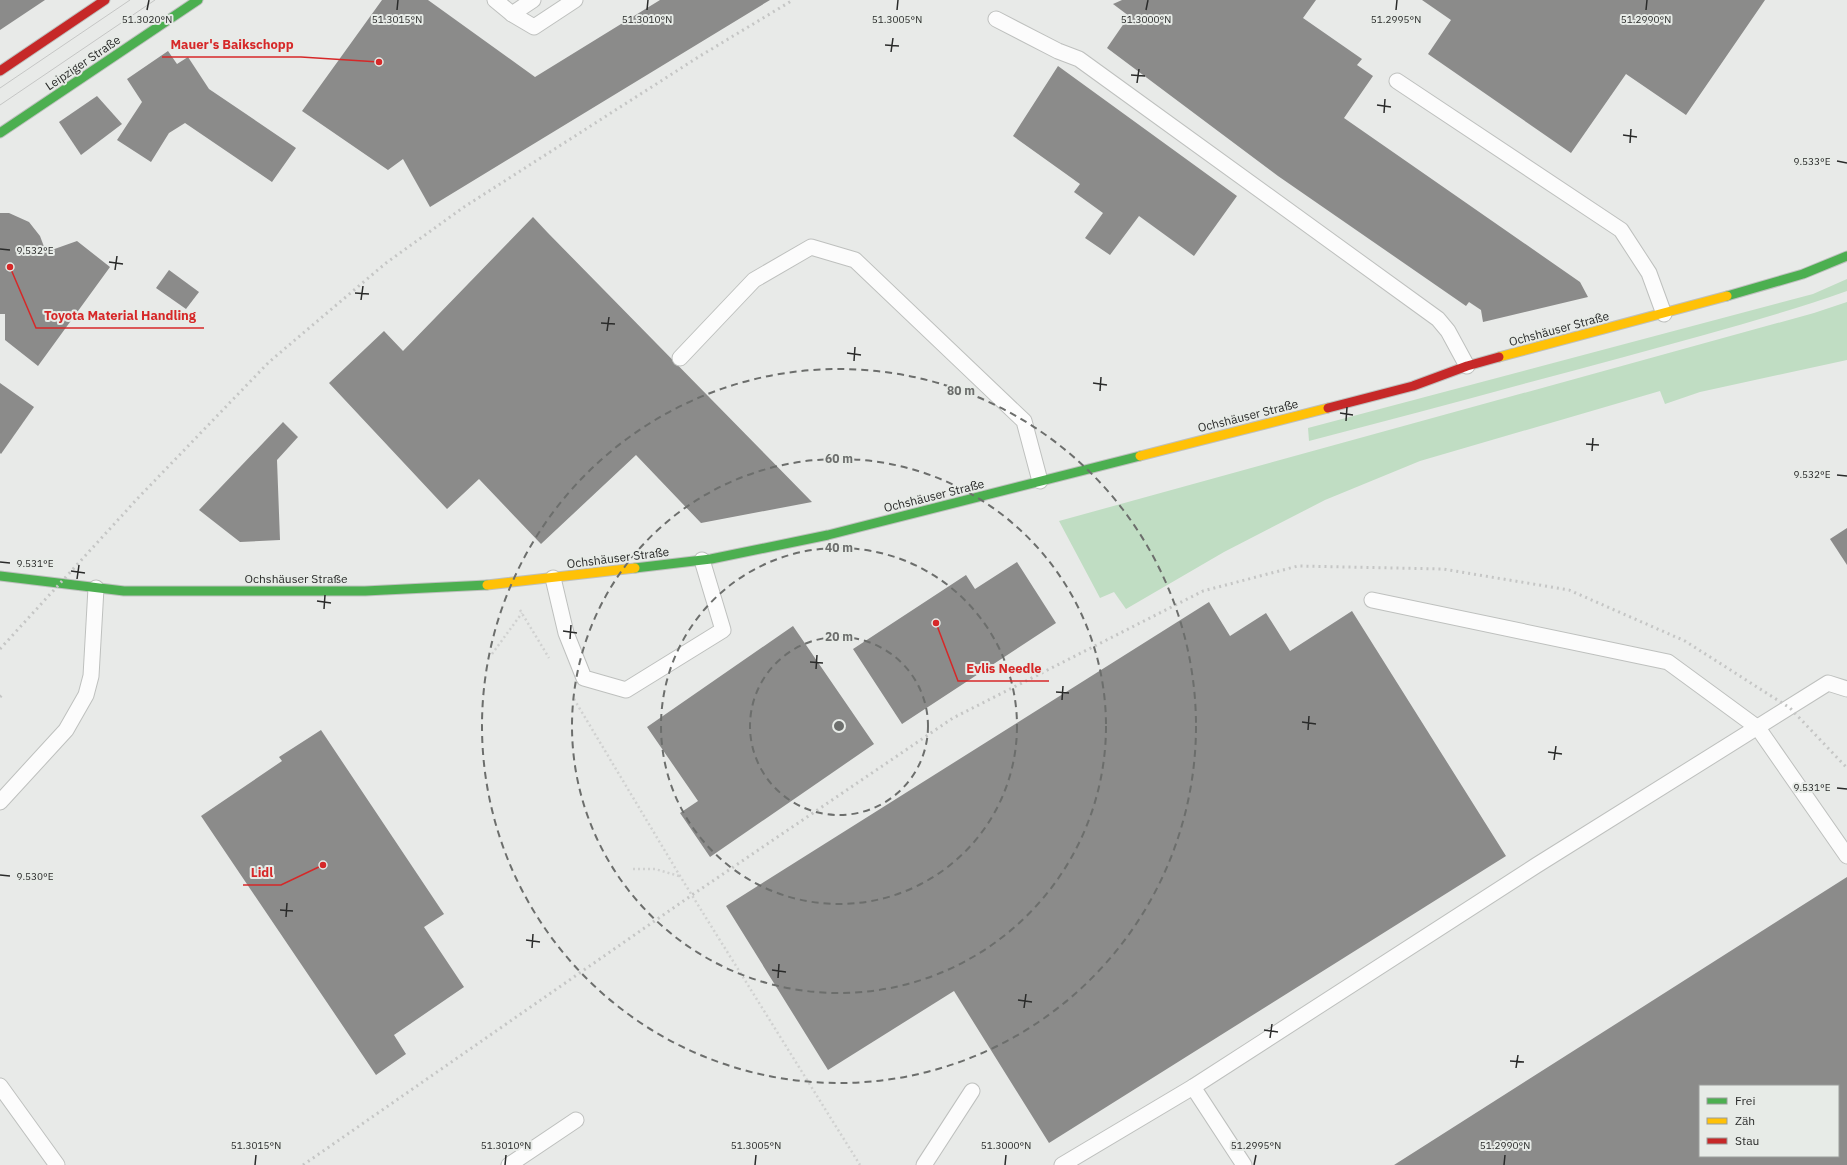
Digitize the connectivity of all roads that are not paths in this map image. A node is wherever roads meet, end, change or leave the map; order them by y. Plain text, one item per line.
1 (105, 0) edge
2 (198, 0) edge
3 (495, 0) edge
4 (533, 0) edge
5 (575, 0) edge
6 (512, 14) junction
7 (996, 19) dead end
8 (0, 71) edge
9 (1397, 81) dead end
10 (0, 133) edge
11 (1847, 256) edge
12 (1664, 314) junction
13 (680, 358) dead end
14 (1467, 366) junction
15 (1040, 481) junction
16 (702, 560) junction
17 (0, 576) edge
18 (553, 578) junction
19 (96, 588) junction
20 (1372, 600) dead end
21 (1847, 689) edge
22 (1758, 728) junction
23 (0, 802) edge
24 (1847, 856) edge
25 (0, 1086) edge
26 (1194, 1087) junction
27 (972, 1091) dead end
28 (576, 1120) dead end
29 (57, 1165) edge
30 (509, 1165) edge
31 (924, 1165) edge
32 (1062, 1165) edge
33 (1244, 1165) edge

1 - 8 street
2 - 10 street, Leipziger Straße
3 - 6 lane
4 - 6 lane
5 - 6 lane
7 - 14 lane
9 - 12 lane
11 - 12 street, Ochshäuser Straße
12 - 14 street, Ochshäuser Straße
13 - 15 lane
14 - 15 street, Ochshäuser Straße
15 - 16 street, Ochshäuser Straße
16 - 18 street, Ochshäuser Straße
16 - 18 lane
17 - 19 street, Ochshäuser Straße
18 - 19 street, Ochshäuser Straße
19 - 23 lane
20 - 22 lane
21 - 22 lane
22 - 24 lane
22 - 26 lane
25 - 29 lane
26 - 32 lane
26 - 33 lane
27 - 31 lane
28 - 30 lane

